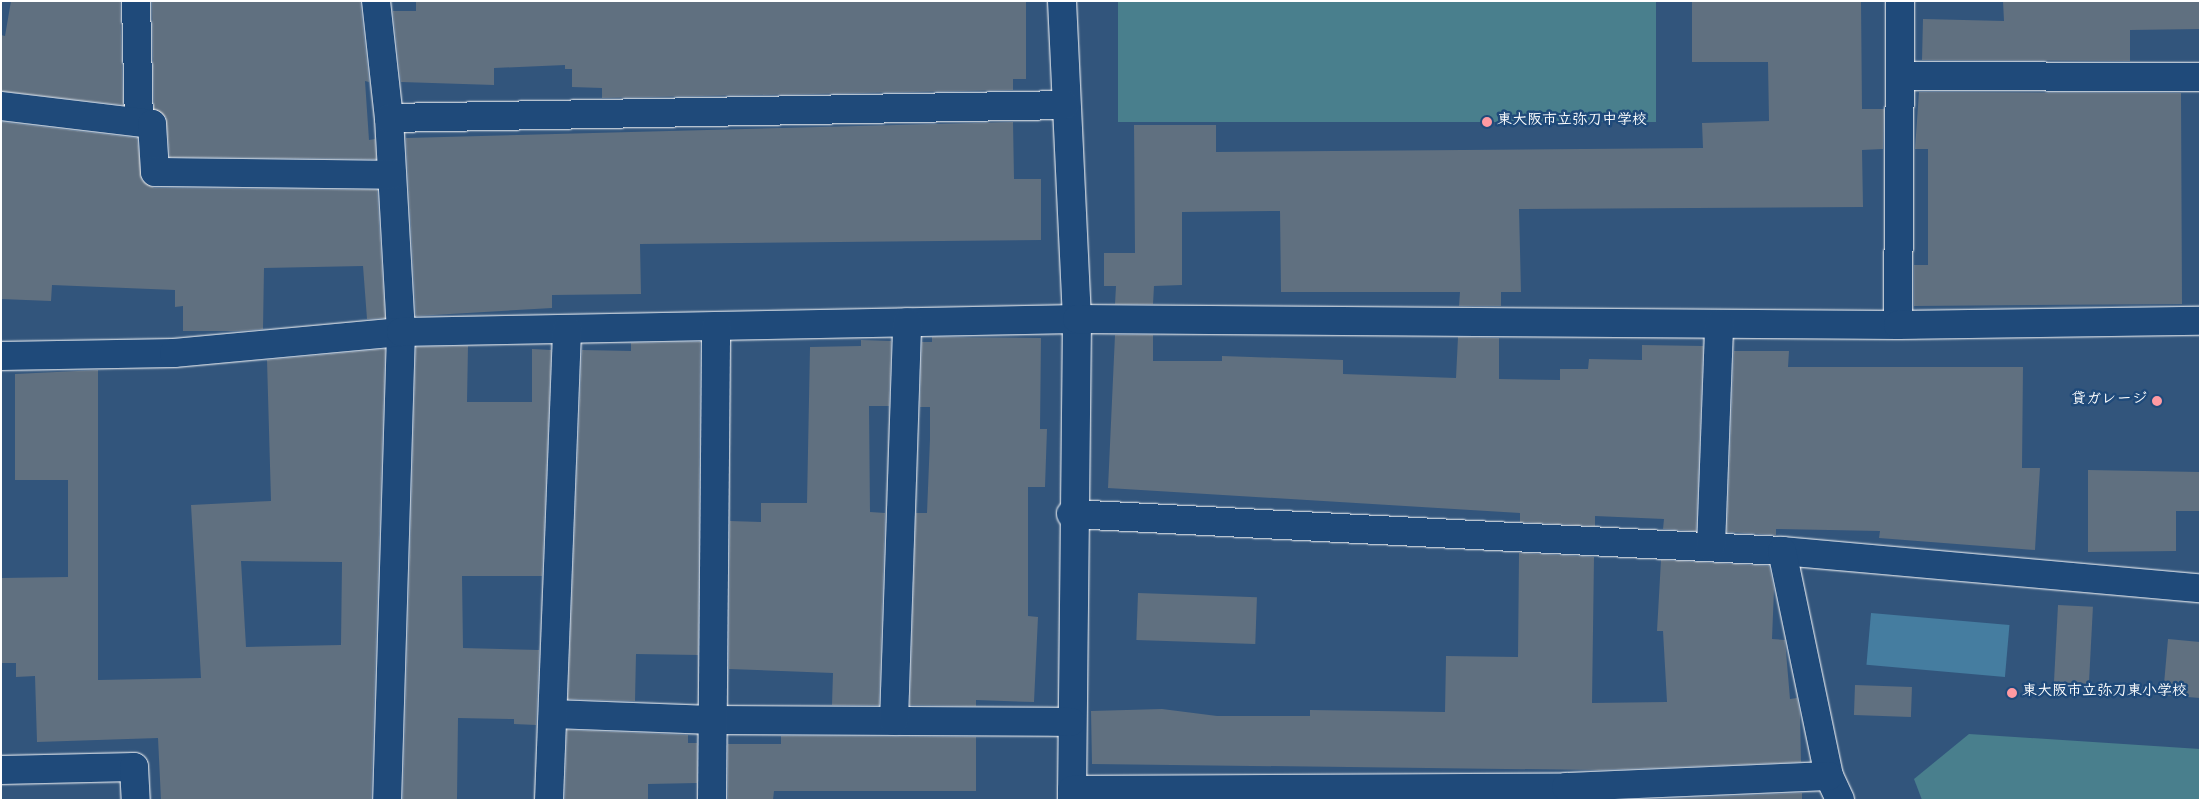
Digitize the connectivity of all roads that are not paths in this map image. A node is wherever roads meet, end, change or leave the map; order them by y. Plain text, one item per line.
1 (136, 1) edge
2 (376, 1) edge
3 (1062, 1) edge
4 (1900, 1) edge
5 (1900, 76) junction
6 (2200, 77) edge
7 (1065, 105) junction
8 (1, 106) edge
9 (389, 118) junction
10 (139, 122) junction
11 (392, 175) junction
12 (1077, 319) junction
13 (2200, 321) edge
14 (908, 322) junction
15 (1719, 324) junction
16 (1898, 325) junction
17 (716, 326) junction
18 (566, 329) junction
19 (401, 332) junction
20 (1, 356) edge
21 (1071, 514) junction
22 (1711, 548) junction
23 (1782, 551) junction
24 (2200, 588) edge
25 (553, 714) junction
26 (712, 720) junction
27 (894, 721) junction
28 (1071, 722) junction
29 (1, 770) edge
30 (1834, 788) edge
31 (1566, 794) edge
32 (1072, 795) edge
33 (136, 800) edge
34 (387, 800) edge
35 (549, 800) edge
36 (712, 800) edge

1 - 10 street
2 - 9 street
3 - 7 street
4 - 5 street
5 - 6 street
5 - 16 street
7 - 9 street
7 - 12 street
8 - 10 street
9 - 11 street
10 - 11 street
11 - 19 street
12 - 14 street
12 - 15 street
12 - 21 street
13 - 16 street
14 - 17 street
14 - 27 street
15 - 16 street
15 - 22 street
17 - 18 street
17 - 26 street
18 - 19 street
18 - 25 street
19 - 20 street
19 - 34 street
21 - 22 street
21 - 28 street
22 - 23 street
23 - 24 street
23 - 30 street
25 - 26 street
25 - 35 street
26 - 27 street
26 - 36 street
27 - 28 street
28 - 32 street
29 - 33 street
30 - 31 street
31 - 32 street

